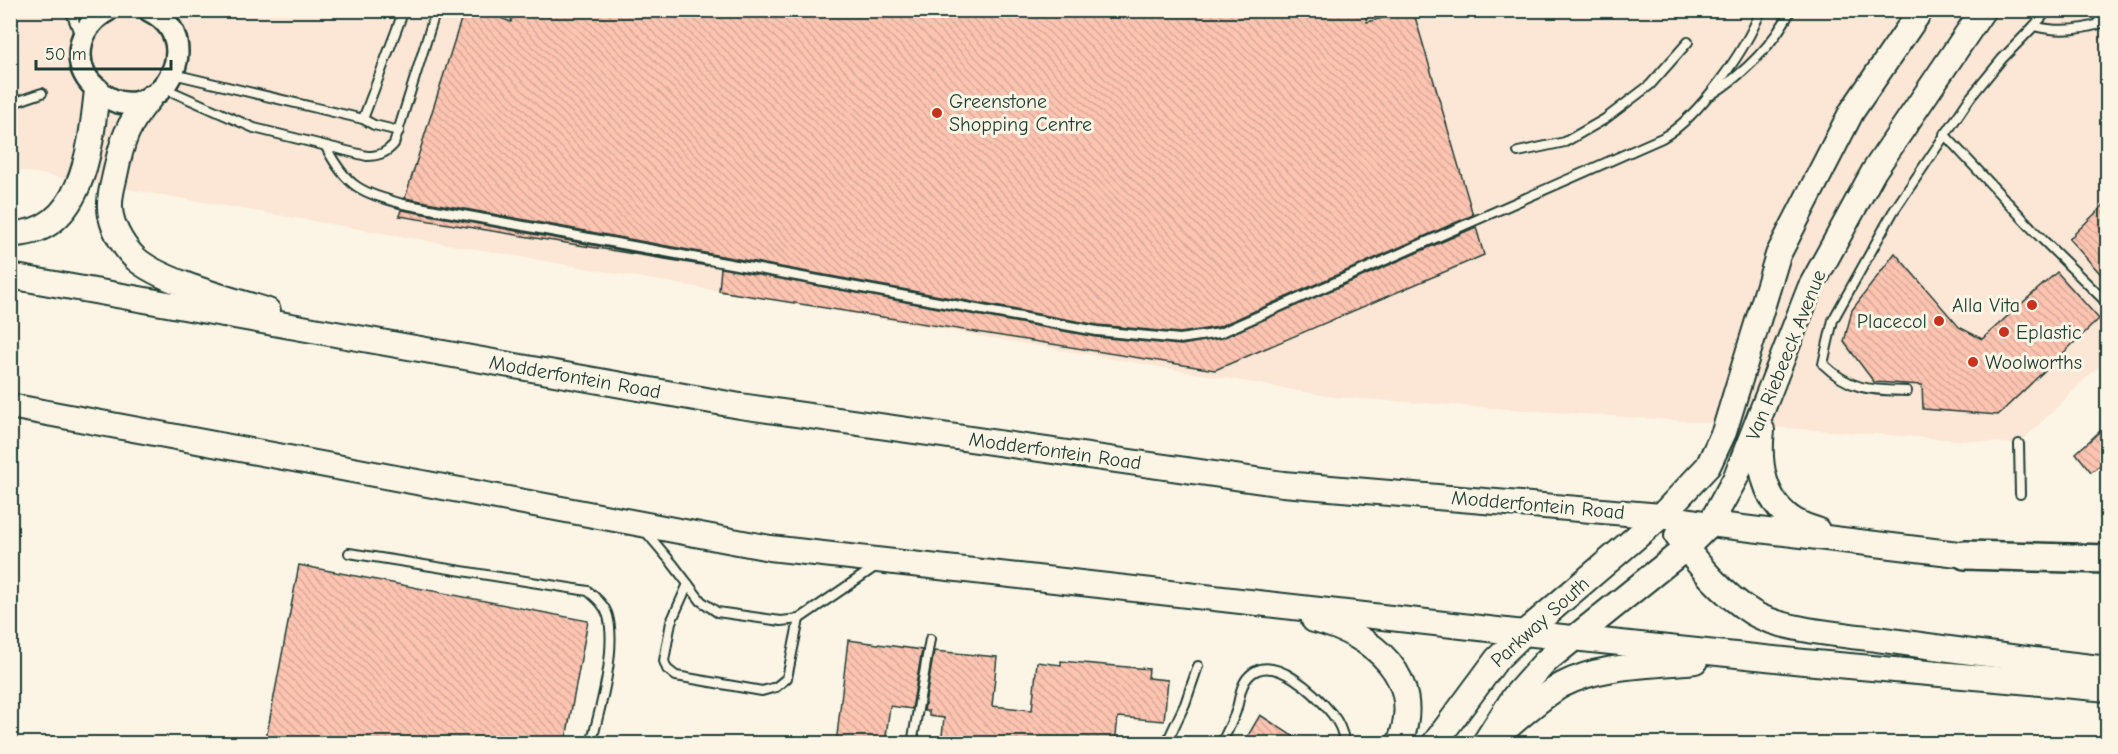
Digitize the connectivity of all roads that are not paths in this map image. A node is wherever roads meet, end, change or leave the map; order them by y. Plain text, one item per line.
1 (70, 10) edge
2 (108, 10) edge
3 (149, 10) edge
4 (179, 10) edge
5 (404, 10) edge
6 (436, 10) edge
7 (1761, 10) edge
8 (1791, 10) edge
9 (1921, 10) edge
10 (1983, 10) edge
11 (2048, 10) edge
12 (2107, 10) edge
13 (2108, 21) edge
14 (2034, 26) junction
15 (2095, 26) junction
16 (170, 31) junction
17 (82, 40) junction
18 (1688, 42) dead end
19 (162, 86) junction
20 (97, 90) junction
21 (42, 93) dead end
22 (1707, 97) junction
23 (10, 104) edge
24 (363, 119) junction
25 (399, 131) junction
26 (1944, 134) junction
27 (326, 147) junction
28 (1518, 152) dead end
29 (10, 234) edge
30 (10, 276) edge
31 (2108, 304) edge
32 (350, 338) junction
33 (1908, 391) dead end
34 (1765, 400) junction
35 (10, 406) edge
36 (2019, 444) dead end
37 (2020, 494) dead end
38 (1661, 516) junction
39 (638, 523) junction
40 (1710, 524) junction
41 (1837, 539) junction
42 (1686, 548) junction
43 (349, 554) dead end
44 (1965, 555) junction
45 (2108, 558) edge
46 (884, 561) junction
47 (2108, 573) edge
48 (688, 584) junction
49 (1146, 590) junction
50 (800, 619) junction
51 (1524, 633) junction
52 (1576, 638) junction
53 (930, 639) dead end
54 (1745, 656) junction
55 (1198, 666) dead end
56 (2108, 669) edge
57 (2108, 689) edge
58 (591, 744) edge
59 (912, 744) edge
60 (1166, 744) edge
61 (1221, 744) edge
62 (1345, 744) edge
63 (1399, 744) edge
64 (1434, 744) edge
65 (1486, 744) edge

1 - 17 lane
2 - 17 street
3 - 16 street
4 - 16 street
5 - 24 lane
6 - 25 lane
7 - 22 lane
8 - 22 lane
9 - 38 main road, Van Riebeeck Avenue
10 - 34 main road, Van Riebeeck Avenue
11 - 14 lane
12 - 15 lane
13 - 15 lane
14 - 15 lane
14 - 26 lane
16 - 19 street
17 - 20 street
18 - 28 lane
19 - 20 street
19 - 24 lane
19 - 27 lane
19 - 32 main road
20 - 29 main road
21 - 23 lane
22 - 27 lane
24 - 25 lane
25 - 27 lane
26 - 31 lane
26 - 33 lane
30 - 32 main road, Modderfontein Road
32 - 38 main road, Modderfontein Road
34 - 40 main road, Van Riebeeck Avenue
34 - 41 main road
35 - 39 main road
36 - 37 lane
38 - 40 main road, Modderfontein Road
38 - 42 main road
38 - 51 main road, Parkway South
39 - 46 main road
39 - 48 lane
40 - 41 main road, Modderfontein Road
40 - 42 main road, Van Riebeeck Avenue
41 - 44 main road, Modderfontein Road
42 - 52 main road, Van Riebeeck Avenue
42 - 56 main road
43 - 58 lane
44 - 45 highway
44 - 47 main road, Modderfontein Road
46 - 49 main road
46 - 50 lane
48 - 50 lane
48 - 50 lane
49 - 51 main road
49 - 63 main road
51 - 52 main road
51 - 64 main road, Parkway South
52 - 54 main road
52 - 65 main road, Van Riebeeck Avenue
53 - 59 lane
54 - 57 main road
54 - 65 main road
55 - 60 lane
61 - 62 lane

